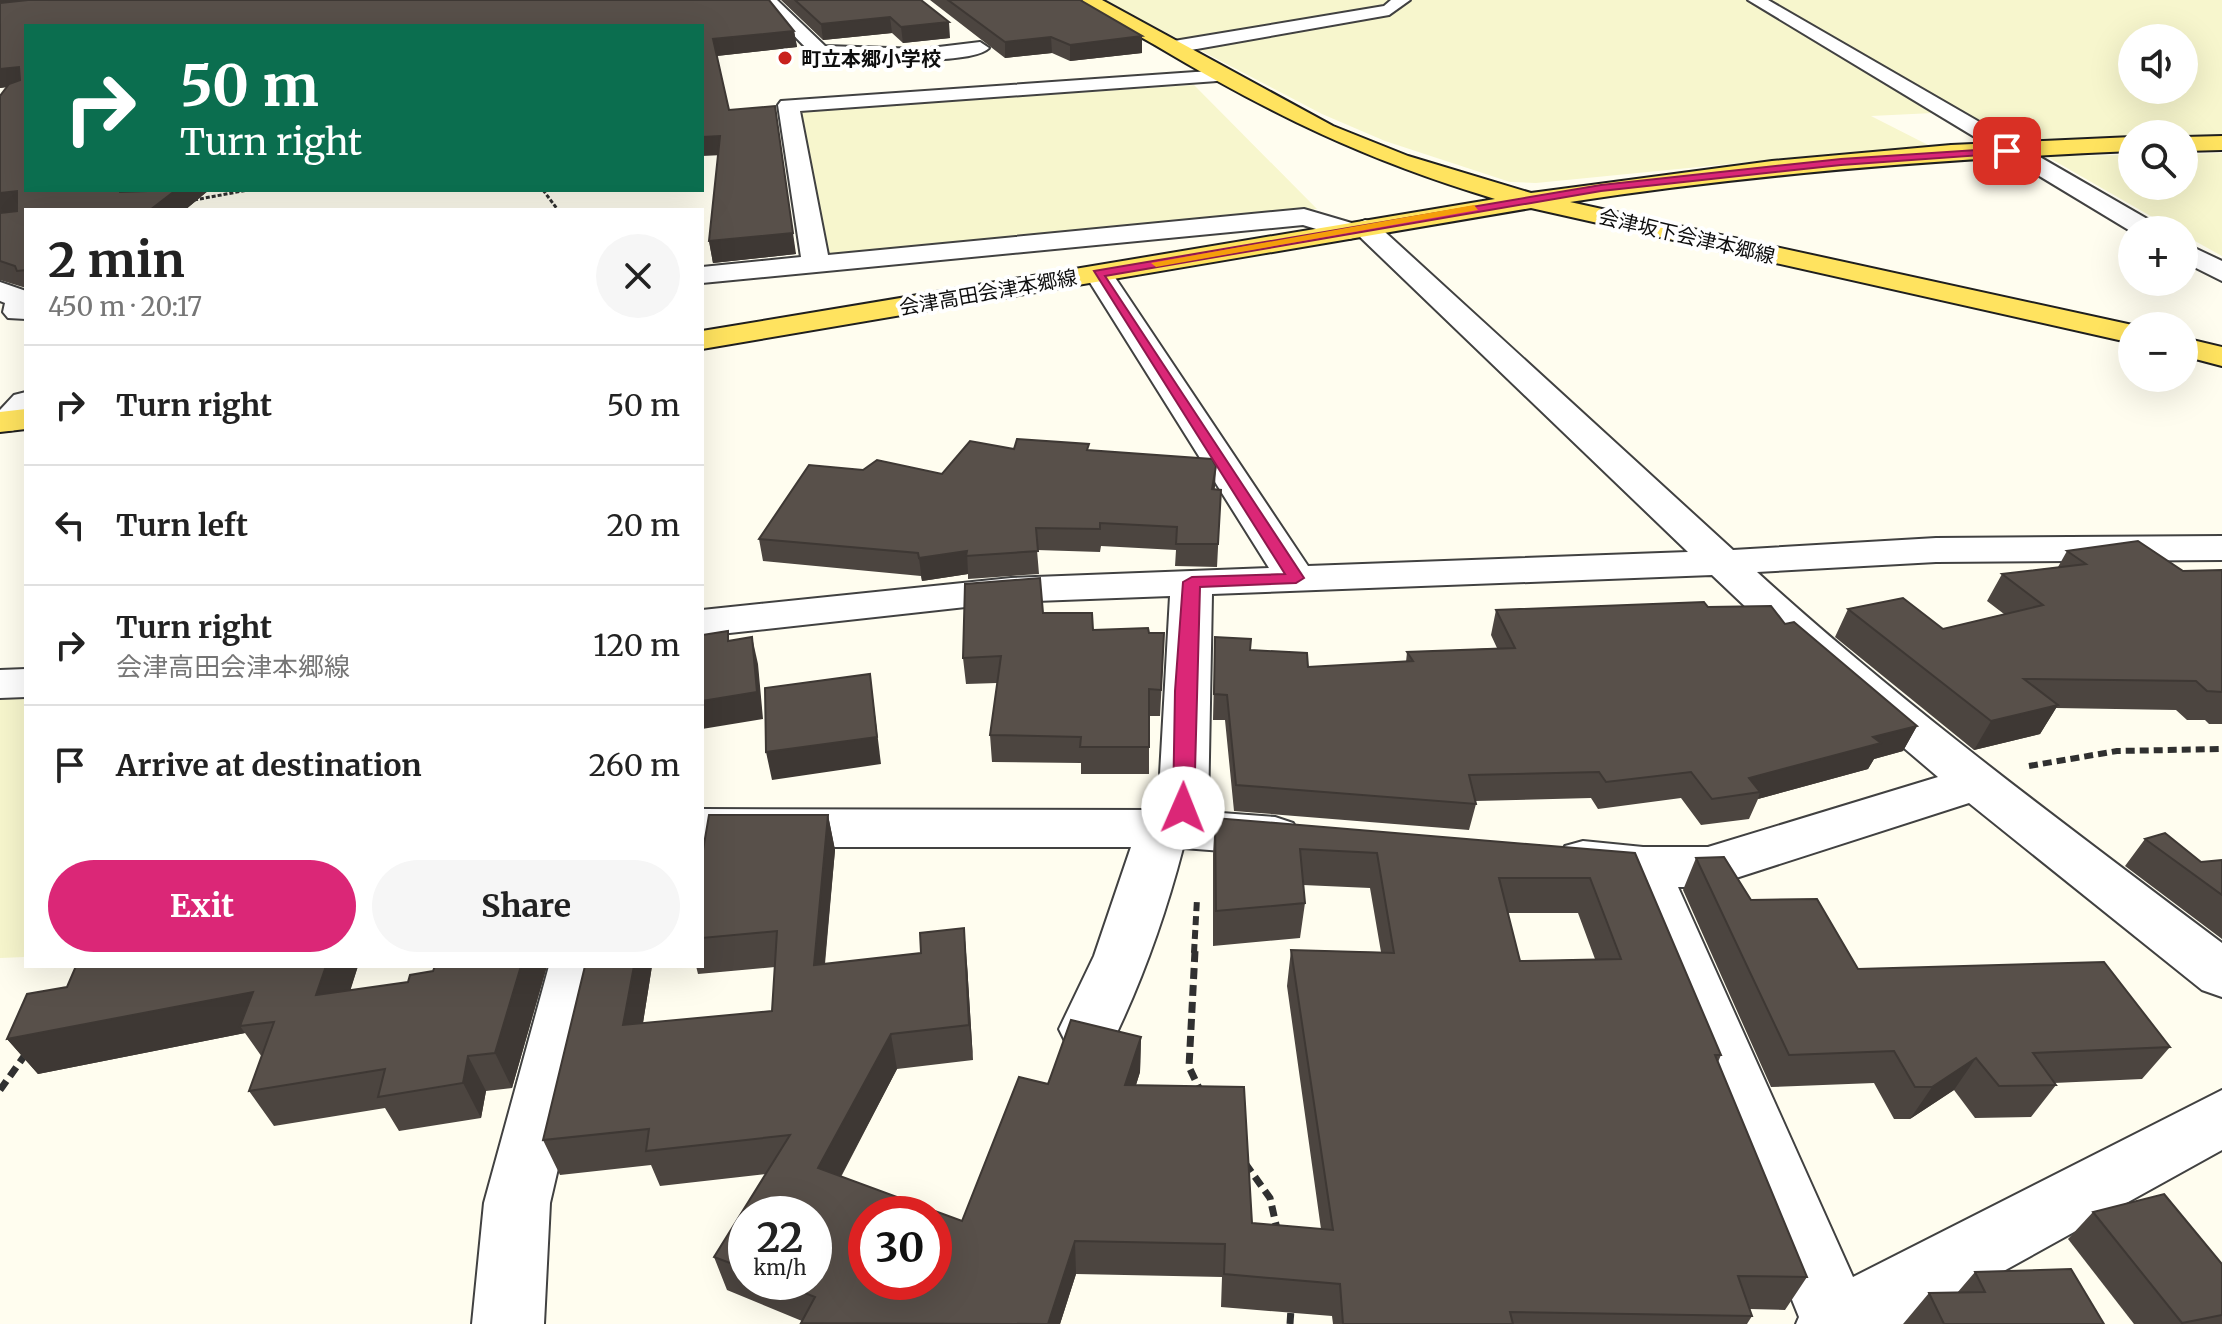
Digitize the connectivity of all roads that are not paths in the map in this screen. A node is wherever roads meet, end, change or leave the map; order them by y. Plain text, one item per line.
1 (767, 0) edge
2 (1090, 0) edge
3 (1402, 0) edge
4 (1756, 0) edge
5 (958, 32) edge
6 (980, 48) junction
7 (1177, 48) junction
8 (1149, 54) dead end
9 (1000, 64) edge
10 (1224, 76) junction
11 (2222, 143) edge
12 (2198, 144) edge
13 (2118, 145) edge
14 (2007, 151) junction
15 (1523, 199) junction
16 (2122, 216) edge
17 (1357, 230) junction
18 (2198, 259) edge
19 (816, 265) junction
20 (1098, 273) junction
21 (2222, 273) edge
22 (704, 275) edge
23 (2118, 331) edge
24 (704, 340) edge
25 (2198, 351) edge
26 (2222, 357) edge
27 (2222, 548) edge
28 (1727, 562) junction
29 (1296, 578) junction
30 (1192, 582) junction
31 (704, 623) edge
32 (24, 683) edge
33 (0, 684) edge
34 (1976, 783) junction
35 (704, 828) edge
36 (1182, 829) junction
37 (1326, 840) edge
38 (1530, 856) edge
39 (1643, 867) junction
40 (576, 968) edge
41 (2222, 974) edge
42 (1089, 1029) edge
43 (2222, 1118) edge
44 (1834, 1322) edge
45 (508, 1324) edge

1 - 6 street
2 - 7 main road, 会津坂下会津本郷線
3 - 7 street
4 - 14 street
5 - 6 street
6 - 9 street
7 - 8 street
7 - 10 main road, 会津坂下会津本郷線
10 - 15 main road, 会津坂下会津本郷線
10 - 19 street
11 - 12 main road
13 - 14 main road, 会津高田会津本郷線
14 - 15 main road, 会津高田会津本郷線
14 - 16 street
15 - 17 main road, 会津高田会津本郷線
15 - 23 main road, 会津坂下会津本郷線
17 - 19 street
17 - 20 main road, 会津高田会津本郷線
17 - 28 street
18 - 21 street
19 - 22 street
20 - 24 main road, 会津高田会津本郷線
20 - 29 street
25 - 26 main road
27 - 28 street
28 - 29 street
28 - 34 street
29 - 30 street
30 - 31 street
30 - 36 street
32 - 33 street
34 - 39 street
34 - 41 street
35 - 36 street
36 - 37 street
36 - 42 street
38 - 39 street
39 - 44 street
40 - 45 street
43 - 44 street

